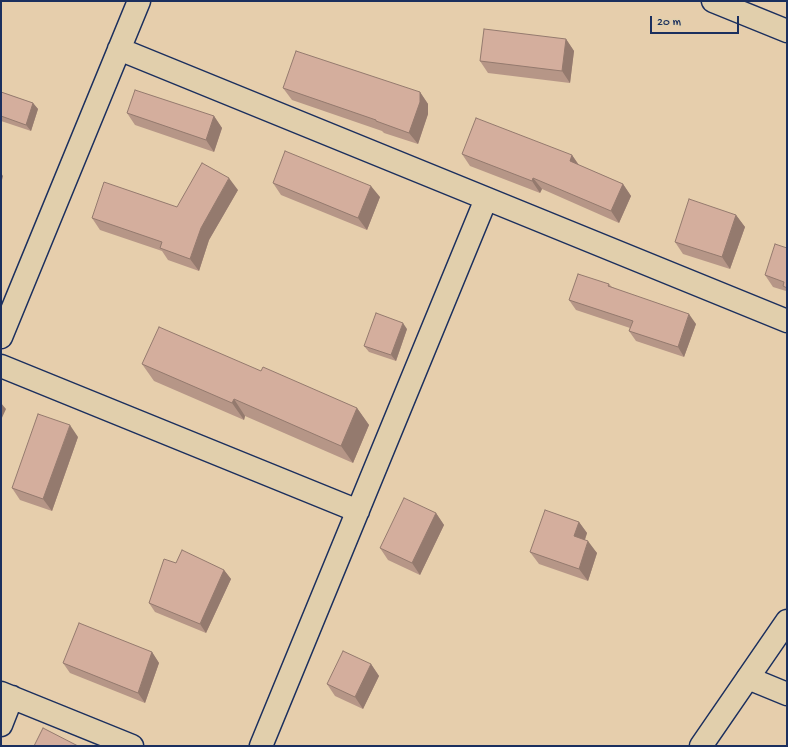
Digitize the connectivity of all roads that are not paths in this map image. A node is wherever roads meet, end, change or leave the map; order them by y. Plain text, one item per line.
1 (139, 1) edge
2 (713, 1) edge
3 (787, 31) edge
4 (119, 49) junction
5 (486, 199) junction
6 (787, 321) edge
7 (1, 337) edge
8 (1, 366) edge
9 (358, 512) junction
10 (787, 621) edge
11 (748, 678) junction
12 (787, 694) edge
13 (7, 695) edge
14 (1, 724) edge
15 (132, 746) edge
16 (261, 746) edge
17 (701, 746) edge

1 - 4 street
2 - 3 street
4 - 5 street
4 - 7 street
5 - 6 street
5 - 9 street
8 - 9 street
9 - 16 street
10 - 11 street
11 - 12 street
11 - 17 street
13 - 14 street
13 - 15 street

